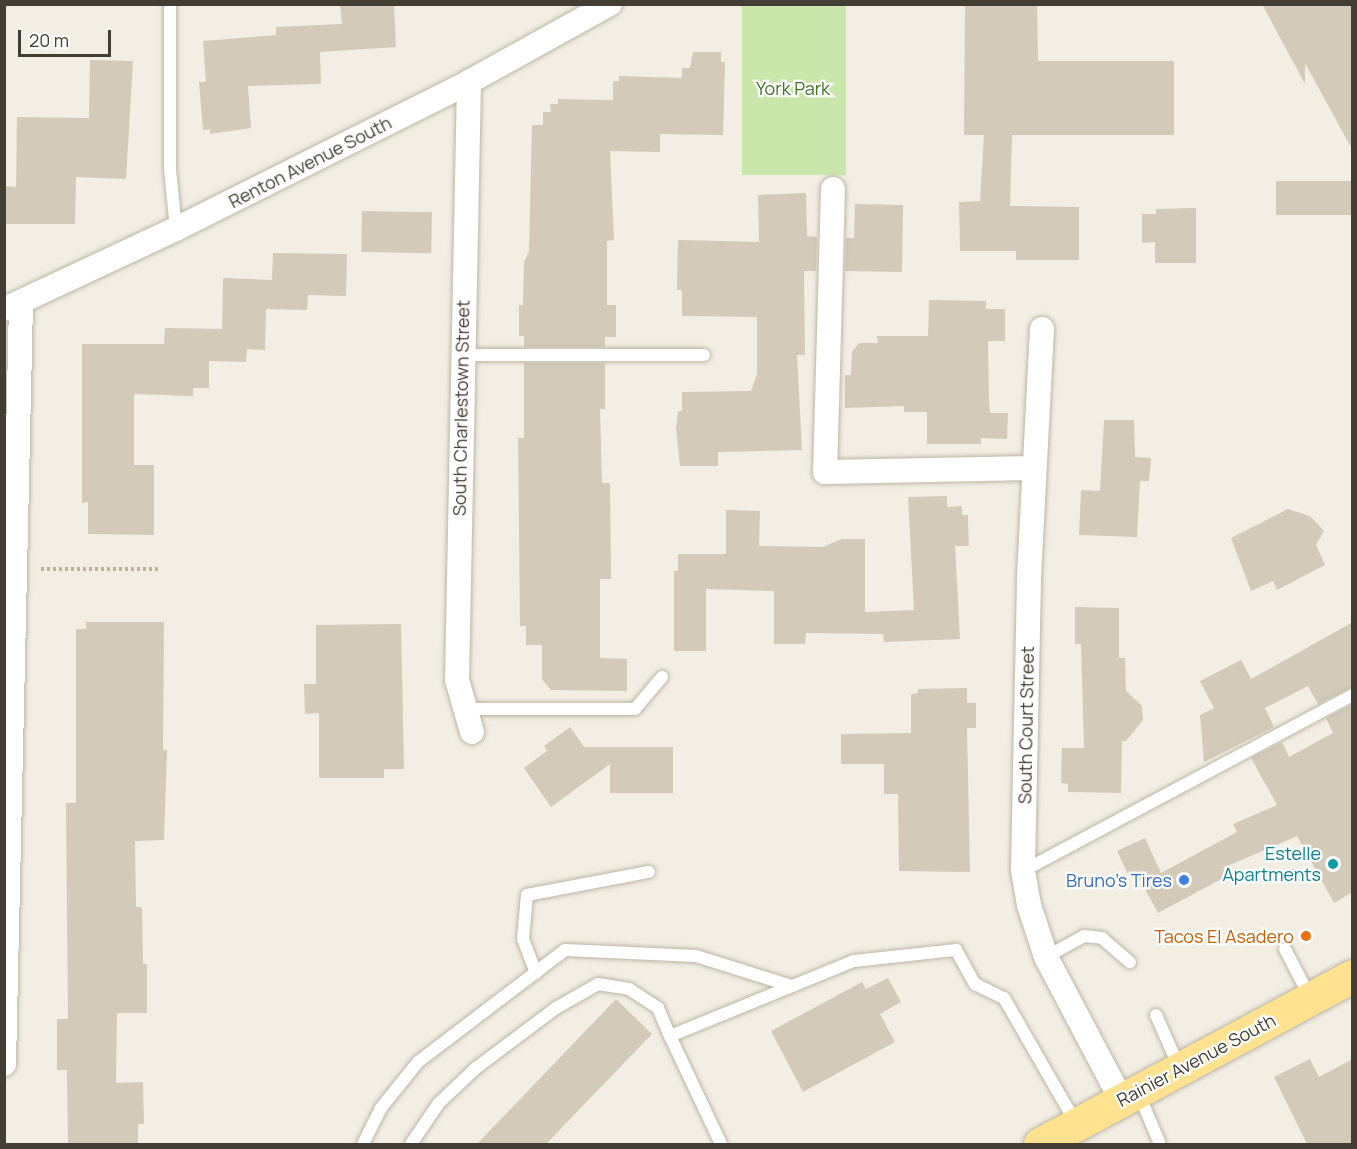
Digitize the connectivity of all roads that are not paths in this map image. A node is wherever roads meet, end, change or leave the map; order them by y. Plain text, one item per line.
1 (170, 4) edge
2 (610, 4) edge
3 (469, 82) junction
4 (833, 189) dead end
5 (176, 229) junction
6 (13, 306) edge
7 (1042, 329) dead end
8 (463, 355) junction
9 (704, 355) dead end
10 (1034, 468) junction
11 (662, 677) dead end
12 (1353, 695) edge
13 (469, 721) joint
14 (7, 858) edge
15 (1023, 871) junction
16 (649, 872) dead end
17 (1285, 949) dead end
18 (1046, 957) junction
19 (1130, 962) dead end
20 (536, 973) junction
21 (1353, 976) edge
22 (792, 986) junction
23 (1311, 998) junction
24 (1156, 1015) dead end
25 (670, 1036) junction
26 (4, 1064) edge
27 (1180, 1068) junction
28 (1129, 1095) junction
29 (1077, 1124) junction
30 (363, 1144) edge
31 (411, 1144) edge
32 (721, 1144) edge
33 (1040, 1144) edge
34 (1160, 1144) edge

1 - 5 lane
2 - 3 street, Renton Avenue South
3 - 5 street, Renton Avenue South
3 - 8 street, South Charlestown Street
4 - 10 street
5 - 6 street, Renton Avenue South
6 - 14 street
7 - 10 street, South Court Street
8 - 9 lane
8 - 13 street, South Charlestown Street
10 - 15 street, South Court Street
11 - 13 lane
12 - 15 lane
14 - 26 street
15 - 18 street, South Court Street
16 - 20 lane
17 - 23 lane
18 - 19 lane
18 - 28 street, South Court Street
20 - 22 lane
20 - 30 lane
21 - 23 main road, Rainier Avenue South
22 - 25 lane
22 - 29 lane
23 - 27 main road, Rainier Avenue South
24 - 27 lane
25 - 31 lane
25 - 32 lane
27 - 28 main road, Rainier Avenue South
28 - 29 main road, Rainier Avenue South
28 - 34 lane
29 - 33 main road, Rainier Avenue South

